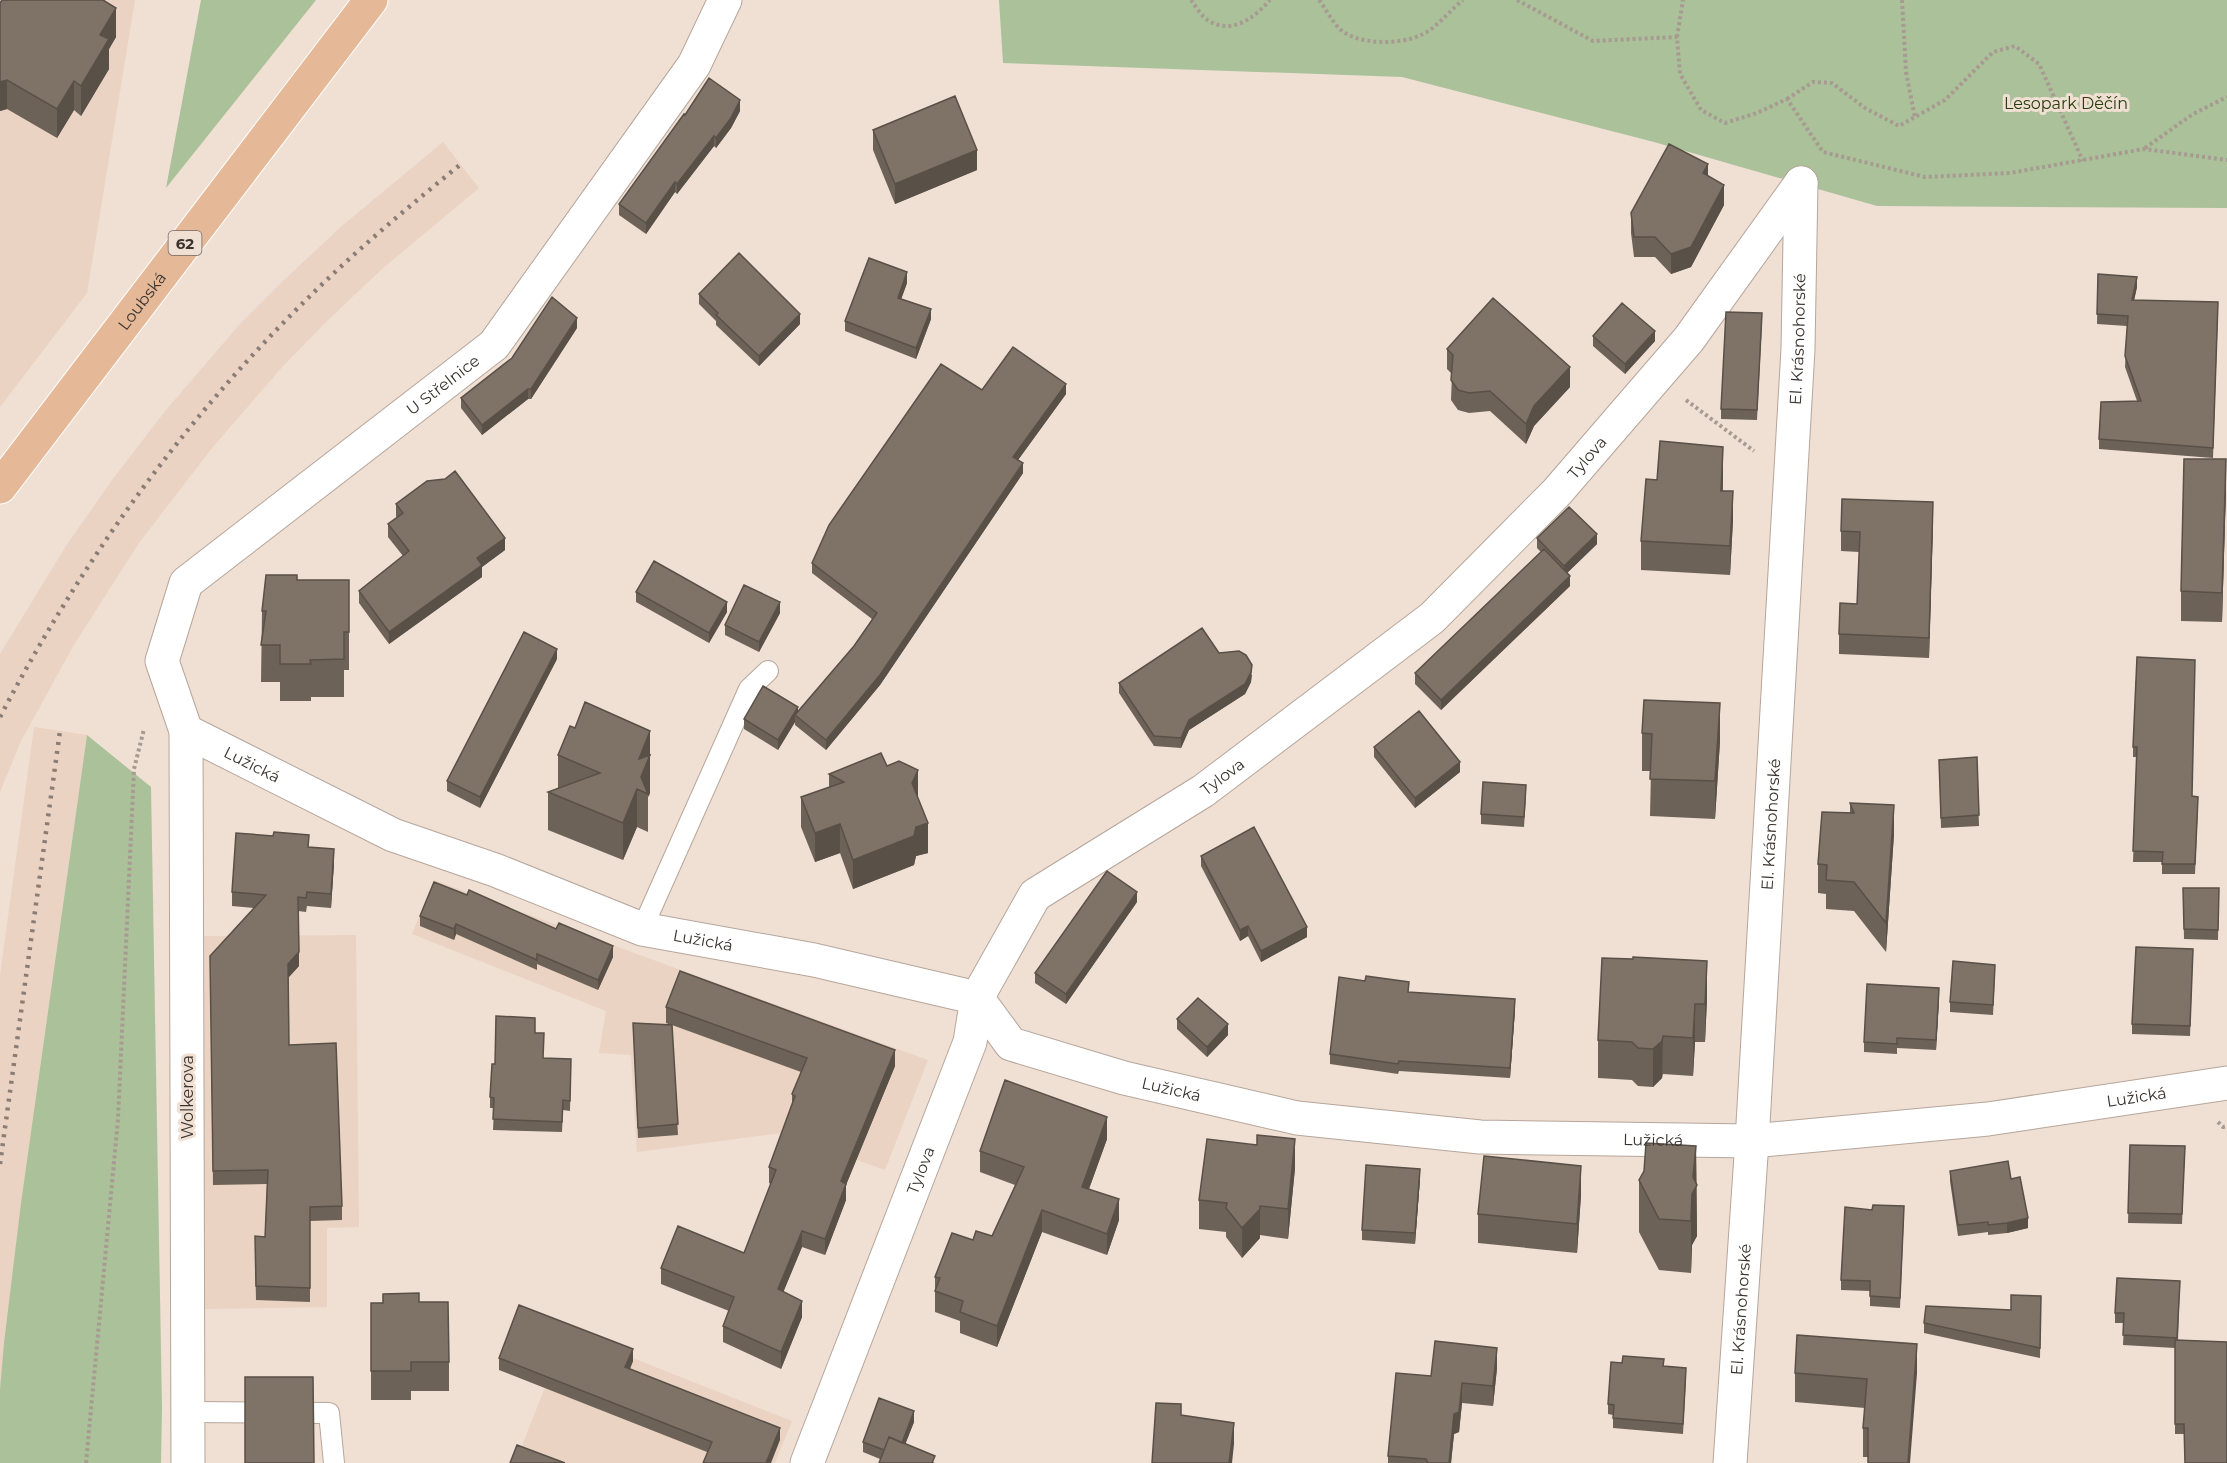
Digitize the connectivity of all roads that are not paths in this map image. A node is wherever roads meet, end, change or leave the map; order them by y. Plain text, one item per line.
1 (371, 0) edge
2 (726, 0) edge
3 (1801, 183) joint
4 (0, 487) edge
5 (768, 671) dead end
6 (186, 731) junction
7 (642, 928) junction
8 (977, 998) junction
9 (2227, 1083) edge
10 (1752, 1141) junction
11 (189, 1412) junction
12 (188, 1463) edge
13 (334, 1463) edge
14 (807, 1463) edge
15 (1730, 1463) edge

1 - 4 main road, Loubská / 62
2 - 6 street, U Střelnice
3 - 8 street, Tylova
3 - 10 street, El. Krásnohorské
5 - 7 lane
6 - 7 street, Lužická
6 - 11 street, Wolkerova
7 - 8 street, Lužická
8 - 10 street, Lužická
8 - 14 street, Tylova
9 - 10 street, Lužická
10 - 15 street, El. Krásnohorské
11 - 12 street, Wolkerova
11 - 13 lane

